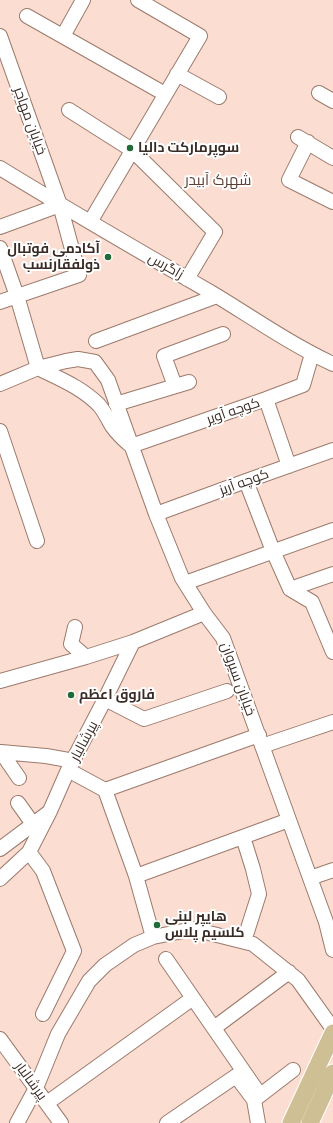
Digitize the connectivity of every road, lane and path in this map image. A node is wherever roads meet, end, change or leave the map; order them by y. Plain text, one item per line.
1 (83, 0) edge
2 (138, 0) edge
3 (27, 16) dead end
4 (0, 36) edge
5 (63, 36) junction
6 (0, 68) edge
7 (177, 74) junction
8 (14, 76) junction
9 (319, 93) dead end
10 (165, 94) junction
11 (219, 97) dead end
12 (333, 101) edge
13 (69, 110) dead end
14 (132, 150) junction
15 (333, 158) edge
16 (0, 168) edge
17 (333, 202) edge
18 (60, 205) junction
19 (90, 222) junction
20 (0, 227) edge
21 (0, 248) edge
22 (187, 279) junction
23 (17, 296) junction
24 (217, 296) junction
25 (0, 302) edge
26 (223, 334) dead end
27 (96, 340) dead end
28 (312, 354) junction
29 (333, 364) edge
30 (38, 368) junction
31 (189, 382) dead end
32 (0, 384) edge
33 (175, 386) junction
34 (266, 399) junction
35 (116, 404) junction
36 (0, 431) edge
37 (131, 446) junction
38 (333, 450) edge
39 (289, 466) junction
40 (246, 481) junction
41 (156, 514) junction
42 (333, 530) edge
43 (37, 541) dead end
44 (273, 551) junction
45 (333, 574) edge
46 (185, 583) junction
47 (290, 589) junction
48 (204, 613) junction
49 (75, 627) dead end
50 (133, 642) junction
51 (332, 649) edge
52 (86, 657) junction
53 (0, 681) edge
54 (227, 691) dead end
55 (105, 700) junction
56 (333, 722) edge
57 (261, 740) junction
58 (1, 752) edge
59 (71, 765) junction
60 (19, 778) dead end
61 (106, 790) junction
62 (18, 803) dead end
63 (50, 811) junction
64 (289, 820) junction
65 (33, 824) junction
66 (243, 837) junction
67 (0, 849) edge
68 (29, 852) junction
69 (333, 870) edge
70 (136, 876) junction
71 (310, 878) junction
72 (0, 879) edge
73 (330, 926) edge
74 (153, 937) junction
75 (244, 941) junction
76 (333, 950) edge
77 (166, 959) dead end
78 (289, 972) junction
79 (193, 998) junction
80 (44, 1014) dead end
81 (214, 1028) junction
82 (333, 1029) edge
83 (333, 1033) edge
84 (0, 1039) edge
85 (293, 1070) dead end
86 (333, 1072) edge
87 (36, 1088) junction
88 (257, 1097) junction
89 (47, 1103) junction
90 (17, 1123) edge
91 (60, 1123) edge
92 (167, 1123) edge
93 (258, 1123) edge
94 (291, 1123) edge
95 (310, 1123) edge

1 - 5 street
2 - 7 street
3 - 5 street
4 - 8 street, خیابان مهاجر
5 - 10 street
6 - 8 street
7 - 10 street
7 - 11 street
8 - 18 street, خیابان مهاجر
9 - 12 street
10 - 14 street
13 - 14 street
14 - 19 street
14 - 22 street
15 - 17 street
16 - 18 street, زاگرس
18 - 19 street, زاگرس
18 - 20 street
18 - 23 street, خیابان مهاجر
19 - 22 street, زاگرس
21 - 23 street
22 - 24 street, زاگرس
23 - 25 street
23 - 30 street
24 - 27 street
24 - 28 street, زاگرس
26 - 33 street
28 - 29 street, زاگرس
28 - 34 street, کوچه آویر
30 - 32 street, خیابان سیروان
30 - 35 street, خیابان سیروان
30 - 37 street, خیابان سیروان
31 - 33 street
33 - 35 street
34 - 37 street, کوچه آویر
34 - 39 street
35 - 37 street, خیابان سیروان
36 - 43 street
37 - 41 street, خیابان سیروان
38 - 39 street, کوچه آریز
39 - 40 street, کوچه آریز
40 - 41 street, کوچه آریز
40 - 44 street
41 - 46 street, خیابان سیروان
42 - 44 street
44 - 46 street
44 - 47 street
45 - 47 street
46 - 48 street, خیابان سیروان
47 - 51 street
48 - 50 street
48 - 57 street, خیابان سیروان
49 - 52 street
50 - 52 street
50 - 55 street, پیرشالیار
52 - 53 street
54 - 55 street
55 - 59 street, پیرشالیار
56 - 57 street
57 - 61 street
57 - 64 street, خیابان سیروان
58 - 59 street
58 - 60 street
59 - 61 street
59 - 63 street, پیرشالیار
61 - 70 street
62 - 65 street
63 - 65 street
63 - 68 street, پیرشالیار
64 - 66 street
64 - 71 street, خیابان سیروان
65 - 67 street
66 - 70 street
66 - 75 street
68 - 72 street, پیرشالیار
68 - 80 street
69 - 71 street
70 - 74 street
71 - 73 street, خیابان سیروان
73 - 76 street, خیابان سیروان
74 - 75 street
74 - 87 street
75 - 78 street
77 - 79 street
78 - 81 street
78 - 82 street
79 - 81 street
79 - 89 street
81 - 88 street
83 - 94 main road
84 - 87 street, پیرشالیار
85 - 88 street
86 - 95 main road
87 - 89 street, پیرشالیار
87 - 90 street
88 - 92 street
88 - 93 street
89 - 91 street, پیرشالیار

